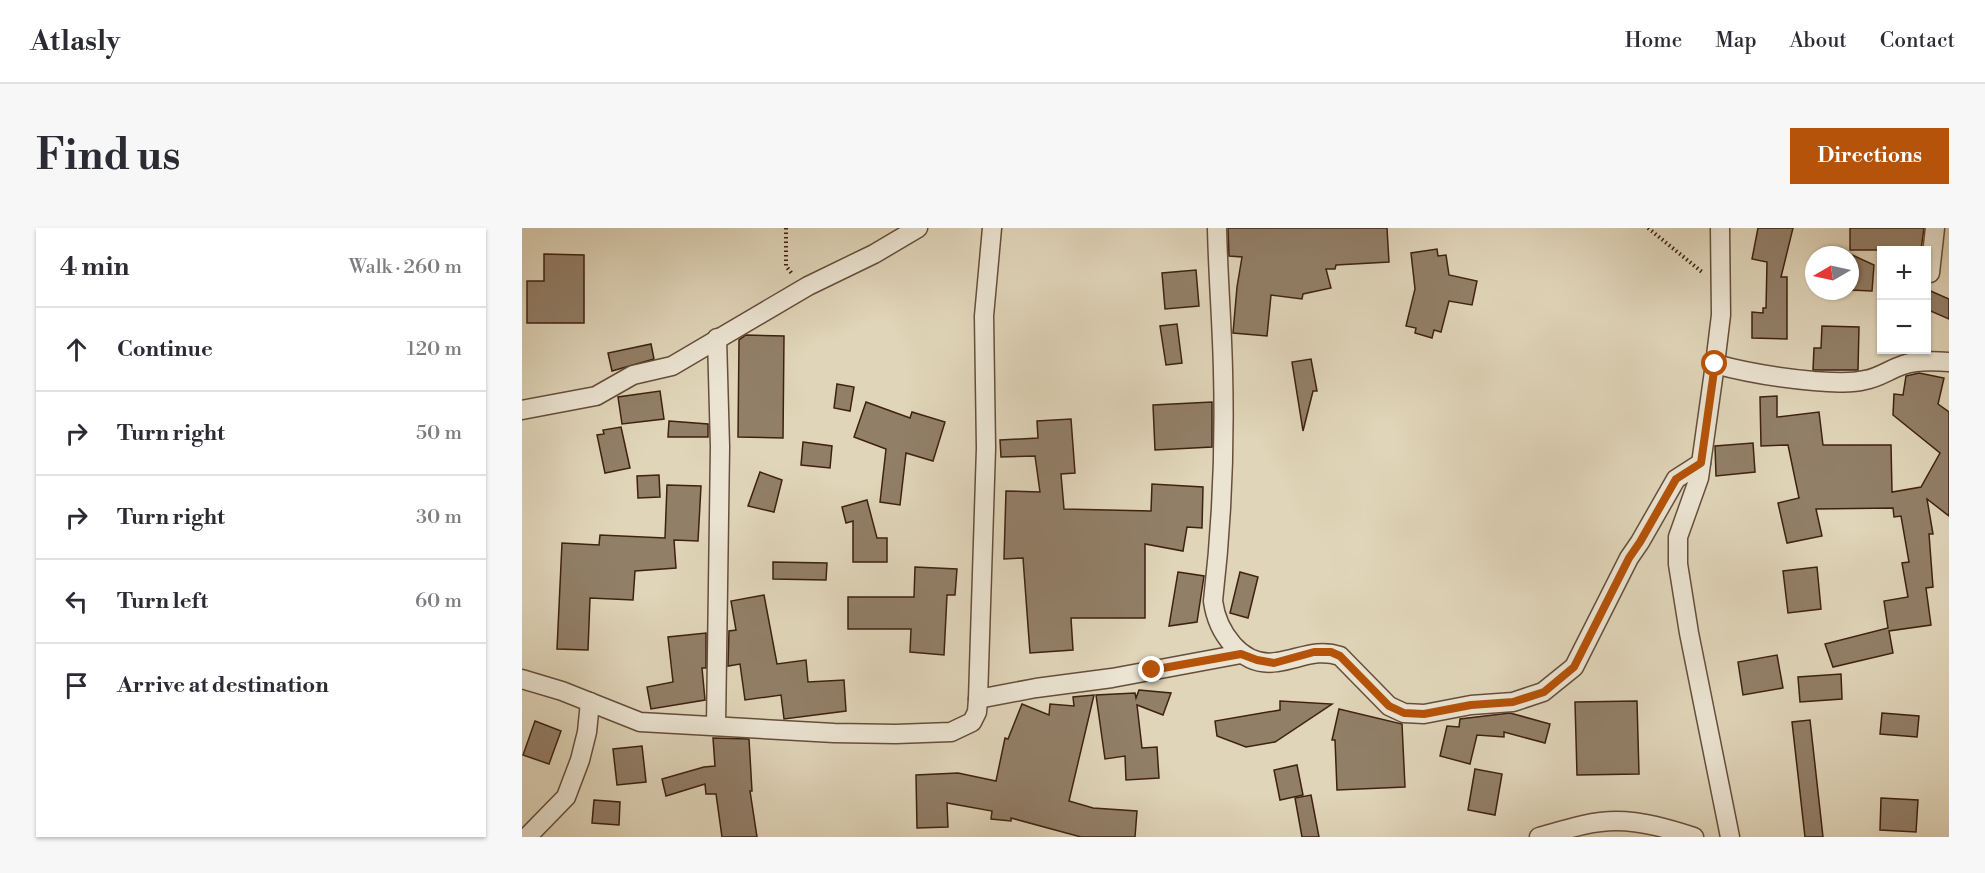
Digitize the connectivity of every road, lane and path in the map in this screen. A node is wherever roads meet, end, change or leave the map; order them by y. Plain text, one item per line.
1 (786, 228) edge
2 (918, 228) edge
3 (992, 228) edge
4 (1217, 228) edge
5 (1648, 228) edge
6 (1720, 228) edge
7 (1935, 228) edge
8 (1931, 264) edge
9 (808, 286) junction
10 (1721, 288) junction
11 (717, 338) junction
12 (1949, 362) edge
13 (1715, 364) junction
14 (522, 410) edge
15 (1701, 463) junction
16 (1241, 654) junction
17 (522, 679) edge
18 (978, 699) junction
19 (590, 702) junction
20 (716, 725) junction
21 (1653, 831) edge
22 (526, 837) edge
23 (1539, 837) edge
24 (1694, 837) edge
25 (1730, 837) edge

1 - 9 path
2 - 9 street
3 - 18 street
4 - 16 street
5 - 10 path
6 - 10 street
7 - 8 street
9 - 11 street
10 - 13 street
11 - 14 street
11 - 20 street
12 - 13 street
13 - 15 street
15 - 16 street
15 - 25 street
16 - 18 street
17 - 19 street
18 - 20 street
19 - 20 street
19 - 22 street
21 - 23 street
21 - 24 street

